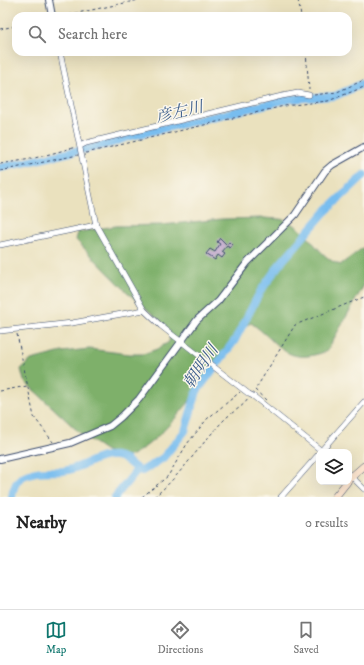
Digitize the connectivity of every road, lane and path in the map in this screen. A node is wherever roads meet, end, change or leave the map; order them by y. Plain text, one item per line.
1 (49, 0) edge
2 (139, 0) edge
3 (298, 0) edge
4 (51, 12) edge
5 (82, 12) edge
6 (300, 12) edge
7 (12, 27) edge
8 (0, 29) edge
9 (61, 56) edge
10 (306, 56) edge
11 (364, 80) edge
12 (364, 87) edge
13 (309, 95) junction
14 (364, 146) edge
15 (80, 147) junction
16 (81, 154) junction
17 (0, 164) edge
18 (0, 172) edge
19 (96, 225) junction
20 (0, 245) edge
21 (364, 297) edge
22 (144, 310) junction
23 (16, 329) junction
24 (0, 331) edge
25 (184, 344) junction
26 (27, 386) junction
27 (243, 388) junction
28 (255, 390) junction
29 (0, 391) edge
30 (364, 402) edge
31 (270, 404) dead end
32 (57, 446) junction
33 (317, 449) edge
34 (324, 449) edge
35 (316, 458) edge
36 (0, 459) edge
37 (364, 466) edge
38 (352, 475) edge
39 (352, 478) edge
40 (345, 485) edge
41 (364, 489) edge
42 (142, 497) edge
43 (154, 497) edge
44 (281, 497) edge
45 (335, 497) edge

1 - 4 street
2 - 5 path
3 - 6 path
7 - 8 path
9 - 15 street
10 - 13 path
11 - 13 path
12 - 16 path
13 - 15 street
14 - 25 street
15 - 16 street
15 - 17 path
16 - 18 path
16 - 19 street
19 - 20 street
19 - 22 street
21 - 28 path
22 - 23 street
22 - 25 street
23 - 24 street
23 - 26 path
25 - 27 street
25 - 32 street
26 - 29 path
26 - 32 path
27 - 33 street
27 - 42 path
28 - 31 path
28 - 43 path
30 - 34 street
32 - 36 street
35 - 44 street
37 - 38 main road
39 - 41 street
40 - 45 main road

